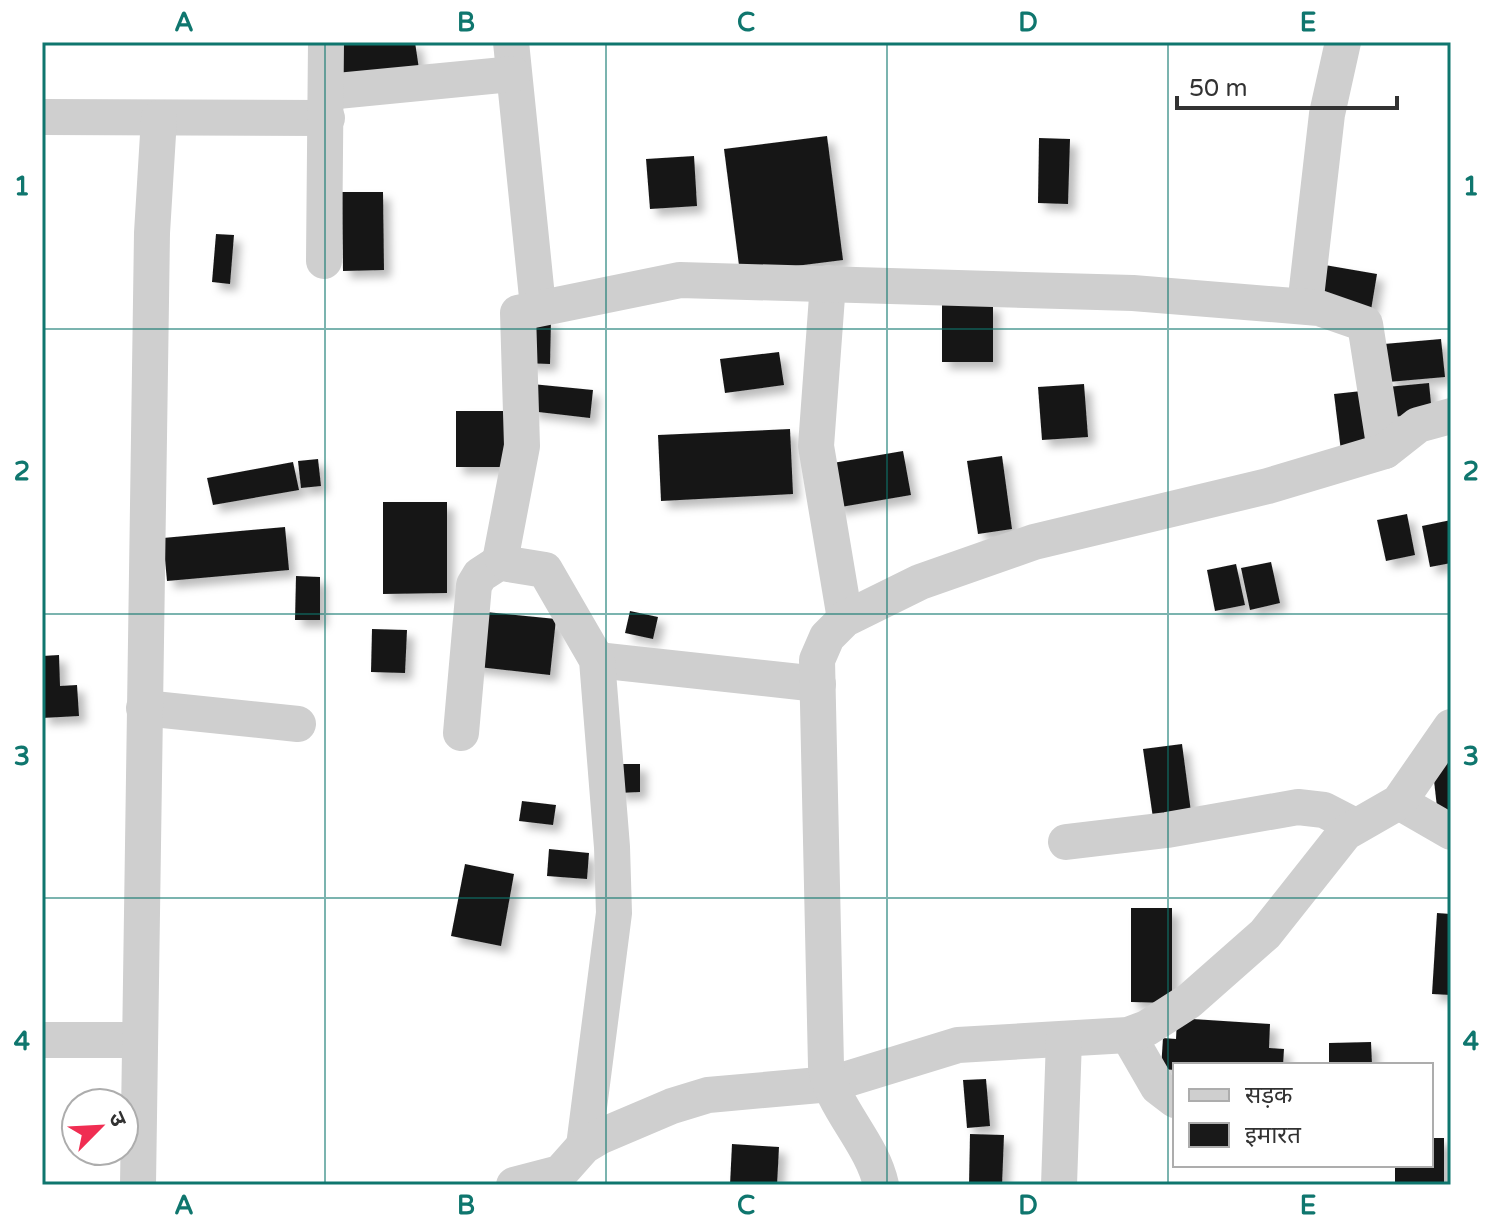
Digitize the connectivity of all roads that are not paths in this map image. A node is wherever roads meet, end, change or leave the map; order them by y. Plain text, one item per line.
1 (326, 42) edge
2 (1343, 42) edge
3 (512, 58) edge
4 (327, 105) junction
5 (42, 117) edge
6 (159, 118) junction
7 (324, 261) dead end
8 (828, 283) junction
9 (1305, 306) junction
10 (538, 307) junction
11 (1451, 416) edge
12 (1385, 451) junction
13 (503, 560) junction
14 (845, 619) junction
15 (597, 660) junction
16 (818, 684) junction
17 (144, 708) junction
18 (298, 724) dead end
19 (1451, 727) edge
20 (461, 733) dead end
21 (1399, 802) junction
22 (1355, 826) junction
23 (1451, 832) edge
24 (1066, 842) dead end
25 (1128, 1035) junction
26 (1064, 1039) junction
27 (42, 1040) edge
28 (139, 1040) junction
29 (831, 1084) junction
30 (1173, 1098) edge
31 (584, 1146) junction
32 (567, 1179) edge
33 (138, 1185) edge
34 (514, 1185) edge
35 (881, 1185) edge
36 (1059, 1185) edge

1 - 4 street
2 - 9 street
3 - 4 street
3 - 10 street
4 - 6 street
4 - 7 street
5 - 6 street
6 - 17 street
8 - 9 street
8 - 10 street
8 - 14 street
9 - 12 street
10 - 13 street
11 - 12 street
12 - 14 street
13 - 15 street
13 - 20 street
14 - 16 street
15 - 16 street
15 - 31 street
16 - 29 street
17 - 18 street
17 - 28 street
19 - 21 street
21 - 22 street
21 - 23 street
22 - 24 street
22 - 25 street
25 - 26 street
25 - 30 street
26 - 29 street
26 - 36 street
27 - 28 street
28 - 33 street
29 - 31 street
29 - 35 street
31 - 32 street
32 - 34 street

